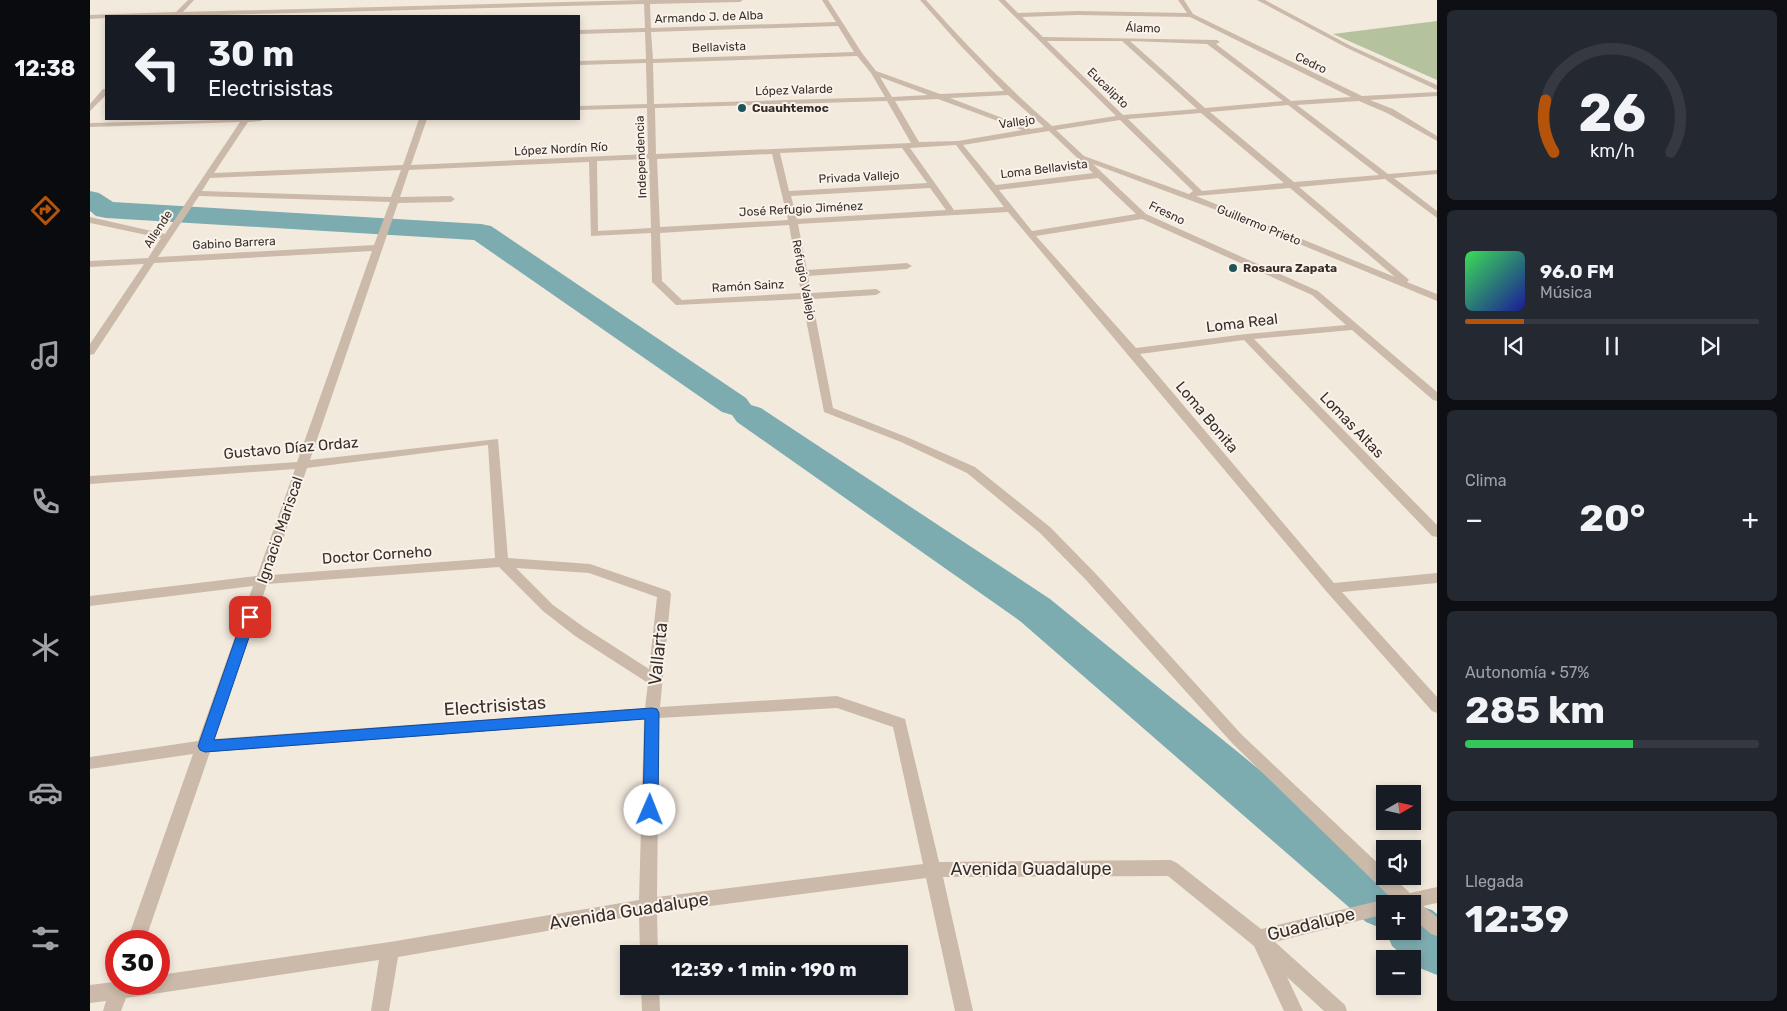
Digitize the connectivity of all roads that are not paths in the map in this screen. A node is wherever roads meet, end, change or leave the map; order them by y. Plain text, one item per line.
1 (191, 0) edge
2 (464, 0) edge
3 (740, 0) edge
4 (825, 0) edge
5 (923, 0) edge
6 (1001, 0) edge
7 (1181, 0) edge
8 (1260, 0) edge
9 (647, 1) edge
10 (1267, 2) edge
11 (461, 7) junction
12 (317, 11) edge
13 (178, 15) edge
14 (205, 15) edge
15 (458, 15) edge
16 (1017, 15) junction
17 (1191, 15) junction
18 (105, 16) edge
19 (90, 17) edge
20 (841, 24) junction
21 (648, 30) junction
22 (580, 32) edge
23 (1124, 39) junction
24 (1042, 40) junction
25 (1209, 42) junction
26 (1244, 43) junction
27 (859, 54) junction
28 (649, 61) junction
29 (580, 63) edge
30 (874, 72) junction
31 (1437, 88) edge
32 (105, 92) edge
33 (1010, 92) junction
34 (1437, 94) edge
35 (941, 96) junction
36 (889, 98) junction
37 (1361, 99) junction
38 (1290, 103) junction
39 (652, 106) junction
40 (580, 108) edge
41 (90, 109) edge
42 (1204, 110) junction
43 (1122, 117) junction
44 (219, 120) edge
45 (244, 120) edge
46 (423, 120) edge
47 (90, 125) edge
48 (1051, 128) junction
49 (1029, 131) junction
50 (1437, 139) edge
51 (958, 143) junction
52 (916, 144) junction
53 (904, 145) junction
54 (775, 151) junction
55 (652, 156) junction
56 (1079, 156) junction
57 (593, 159) junction
58 (406, 167) junction
59 (1437, 172) edge
60 (1098, 175) junction
61 (208, 176) junction
62 (1387, 177) junction
63 (933, 185) junction
64 (1293, 185) junction
65 (993, 188) junction
66 (1200, 193) junction
67 (787, 194) junction
68 (1181, 194) junction
69 (195, 195) junction
70 (451, 199) dead end
71 (394, 202) junction
72 (1010, 209) junction
73 (952, 213) junction
74 (1437, 215) edge
75 (1143, 216) junction
76 (90, 220) edge
77 (793, 222) junction
78 (656, 230) junction
79 (1030, 234) junction
80 (169, 235) junction
81 (380, 245) junction
82 (153, 260) junction
83 (90, 264) edge
84 (907, 266) dead end
85 (803, 273) junction
86 (1414, 288) junction
87 (876, 292) dead end
88 (808, 296) junction
89 (1437, 298) edge
90 (680, 303) joint
91 (1354, 327) junction
92 (1246, 337) junction
93 (90, 352) edge
94 (1133, 352) junction
95 (1437, 398) edge
96 (303, 465) junction
97 (90, 480) edge
98 (1437, 533) edge
99 (502, 562) junction
100 (1437, 578) edge
101 (262, 580) junction
102 (1331, 588) junction
103 (664, 594) joint
104 (90, 601) edge
105 (655, 680) junction
106 (1437, 707) edge
107 (652, 713) junction
108 (205, 746) junction
109 (90, 763) edge
110 (1171, 868) joint
111 (933, 870) junction
112 (1397, 895) edge
113 (1437, 895) edge
114 (1421, 900) edge
115 (648, 906) junction
116 (1376, 908) edge
117 (1421, 916) edge
118 (1437, 928) edge
119 (140, 930) edge
120 (1258, 938) junction
121 (649, 945) edge
122 (390, 950) junction
123 (170, 980) edge
124 (105, 990) edge
125 (90, 994) edge
126 (117, 995) edge
127 (650, 995) edge
128 (112, 1011) edge
129 (380, 1011) edge
130 (651, 1011) edge
131 (964, 1011) edge
132 (1294, 1011) edge
133 (1338, 1011) edge

1 - 13 street
2 - 11 street
3 - 9 street
4 - 20 street
5 - 33 street, Fresno
6 - 16 street, Eucalipto
7 - 17 street, Cedro
8 - 10 street
9 - 11 street
9 - 21 street, Independencia
10 - 31 street
11 - 12 street
11 - 15 street
12 - 14 street
16 - 17 street
16 - 24 street, Eucalipto
17 - 26 street, Cedro
18 - 19 street
20 - 21 street, Armando J. de Alba
20 - 27 street
21 - 22 street, Armando J. de Alba
21 - 28 street, Independencia
23 - 24 street, Álamo
23 - 25 street, Álamo
23 - 42 street
24 - 43 street, Eucalipto
25 - 26 street, Álamo
25 - 38 street
26 - 37 street, Cedro
27 - 28 street, Bellavista
27 - 30 street
28 - 29 street, Bellavista
28 - 39 street, Independencia
30 - 35 street
30 - 36 street
32 - 41 street
33 - 35 street, López Valarde
33 - 48 street, Fresno
34 - 37 street, Vallejo
35 - 36 street, López Valarde
35 - 49 street
36 - 39 street, López Valarde
36 - 52 street
37 - 38 street, Vallejo
37 - 50 street, Cedro
38 - 42 street, Vallejo
38 - 62 street
39 - 40 street, López Valarde
39 - 55 street, Independencia
42 - 43 street, Vallejo
42 - 64 street
43 - 48 street, Vallejo
43 - 66 street, Eucalipto
44 - 47 street
45 - 61 street, Allende
46 - 58 street, Ignacio Mariscal
48 - 49 street, Vallejo
48 - 56 street, Fresno
49 - 51 street, Vallejo
51 - 52 street, Vallejo
51 - 65 street, Loma Bonita
52 - 53 street, López Nordín Río
53 - 54 street, López Nordín Río
53 - 63 street
54 - 55 street, López Nordín Río
54 - 67 street, Refugio Vallejo
55 - 57 street, López Nordín Río
55 - 78 street, Independencia
56 - 60 street, Fresno
56 - 68 street, Guillermo Prieto
57 - 58 street, López Nordín Río
57 - 78 street, José Refugio Jiménez
58 - 61 street, López Nordín Río
58 - 71 street, Ignacio Mariscal
59 - 62 street
60 - 65 street, Loma Bellavista
60 - 75 street, Fresno
61 - 69 street, Allende
62 - 64 street
62 - 74 street
63 - 67 street, Privada Vallejo
63 - 73 street
64 - 66 street
64 - 86 street
65 - 72 street, Loma Bonita
66 - 68 street
67 - 77 street, Refugio Vallejo
68 - 86 street, Guillermo Prieto
69 - 71 street
69 - 80 street, Allende
70 - 71 street
71 - 81 street, Ignacio Mariscal
72 - 73 street, José Refugio Jiménez
72 - 79 street, Loma Bonita
73 - 77 street, José Refugio Jiménez
75 - 79 street
75 - 91 street, Fresno
76 - 80 street
77 - 78 street, José Refugio Jiménez
77 - 85 street, Refugio Vallejo
78 - 90 street, Independencia
79 - 94 street, Loma Bonita
80 - 82 street, Allende
81 - 82 street, Gabino Barrera
81 - 96 street, Ignacio Mariscal
82 - 83 street, Gabino Barrera
82 - 93 street, Allende
84 - 85 street
85 - 88 street, Refugio Vallejo
86 - 89 street, Guillermo Prieto
87 - 88 street, Ramón Sainz
88 - 90 street, Ramón Sainz
88 - 112 street, Refugio Vallejo
91 - 92 street, Loma Real
91 - 95 street, Fresno
92 - 94 street, Loma Real
92 - 98 street, Lomas Altas
94 - 102 street, Loma Bonita
96 - 97 street, Gustavo Díaz Ordaz
96 - 99 street, Gustavo Díaz Ordaz
96 - 101 street, Ignacio Mariscal
99 - 101 street, Doctor Corneho
99 - 103 street, Doctor Corneho
99 - 105 street
100 - 102 street
101 - 104 street, Doctor Corneho
101 - 108 street, Ignacio Mariscal
102 - 106 street, Loma Bonita
103 - 105 street, Vallarta
105 - 107 street, Vallarta
107 - 108 street, Electrisistas
107 - 111 street, Electrisistas
107 - 115 street, Vallarta
108 - 109 street, Electrisistas
108 - 119 street, Ignacio Mariscal
110 - 111 street, Avenida Guadalupe
110 - 120 street, Guadalupe
111 - 115 street, Avenida Guadalupe
111 - 131 street
113 - 114 street
115 - 121 street, Vallarta
115 - 122 street, Avenida Guadalupe
116 - 120 street, Guadalupe
117 - 118 street
120 - 132 street
120 - 133 street
122 - 123 street, Avenida Guadalupe
122 - 129 street
124 - 125 street, Avenida Guadalupe
126 - 128 street
127 - 130 street

